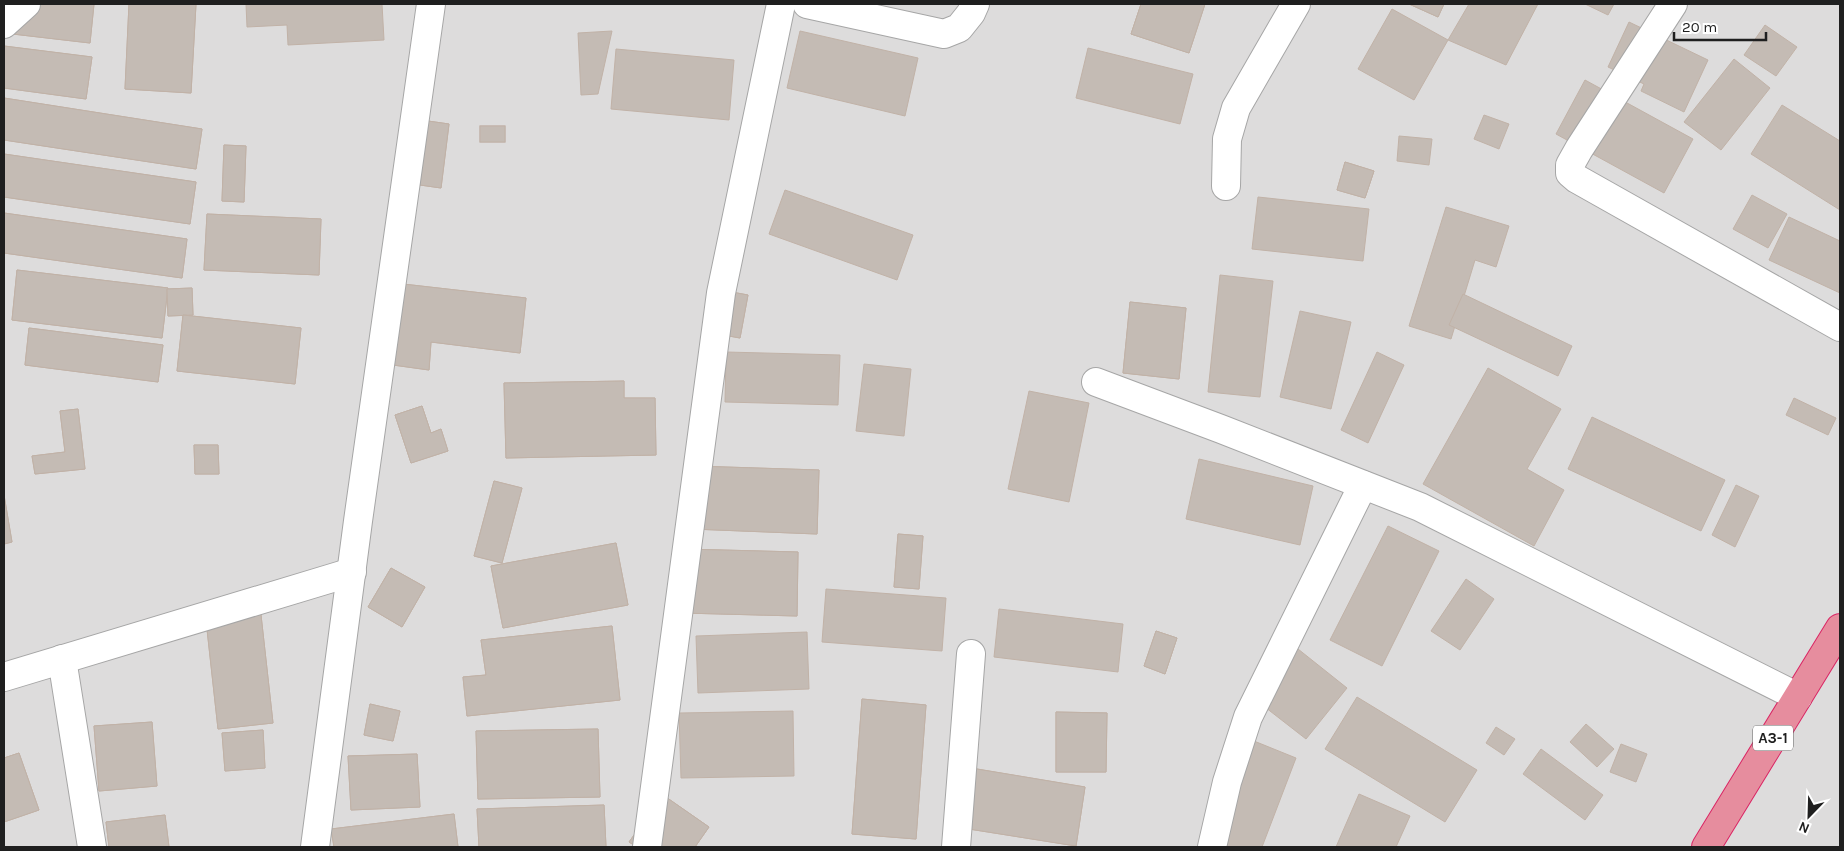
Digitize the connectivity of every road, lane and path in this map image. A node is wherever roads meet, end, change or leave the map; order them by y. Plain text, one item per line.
1 (26, 4) edge
2 (431, 4) edge
3 (781, 4) edge
4 (807, 4) edge
5 (975, 4) edge
6 (1296, 4) edge
7 (1673, 4) edge
8 (4, 24) edge
9 (1226, 186) dead end
10 (1840, 327) edge
11 (1096, 382) dead end
12 (1363, 485) junction
13 (352, 572) junction
14 (1840, 628) edge
15 (971, 654) dead end
16 (62, 659) junction
17 (4, 677) edge
18 (1798, 697) junction
19 (92, 847) edge
20 (315, 847) edge
21 (647, 847) edge
22 (956, 847) edge
23 (1212, 847) edge
24 (1706, 847) edge

1 - 8 street
2 - 13 street
3 - 21 street
4 - 5 street
6 - 9 street
7 - 10 street
11 - 12 street
12 - 18 street
12 - 23 street
13 - 16 street
13 - 20 street
14 - 18 highway, A3-1
15 - 22 street
16 - 17 street
16 - 19 street
18 - 24 highway, A3-1

